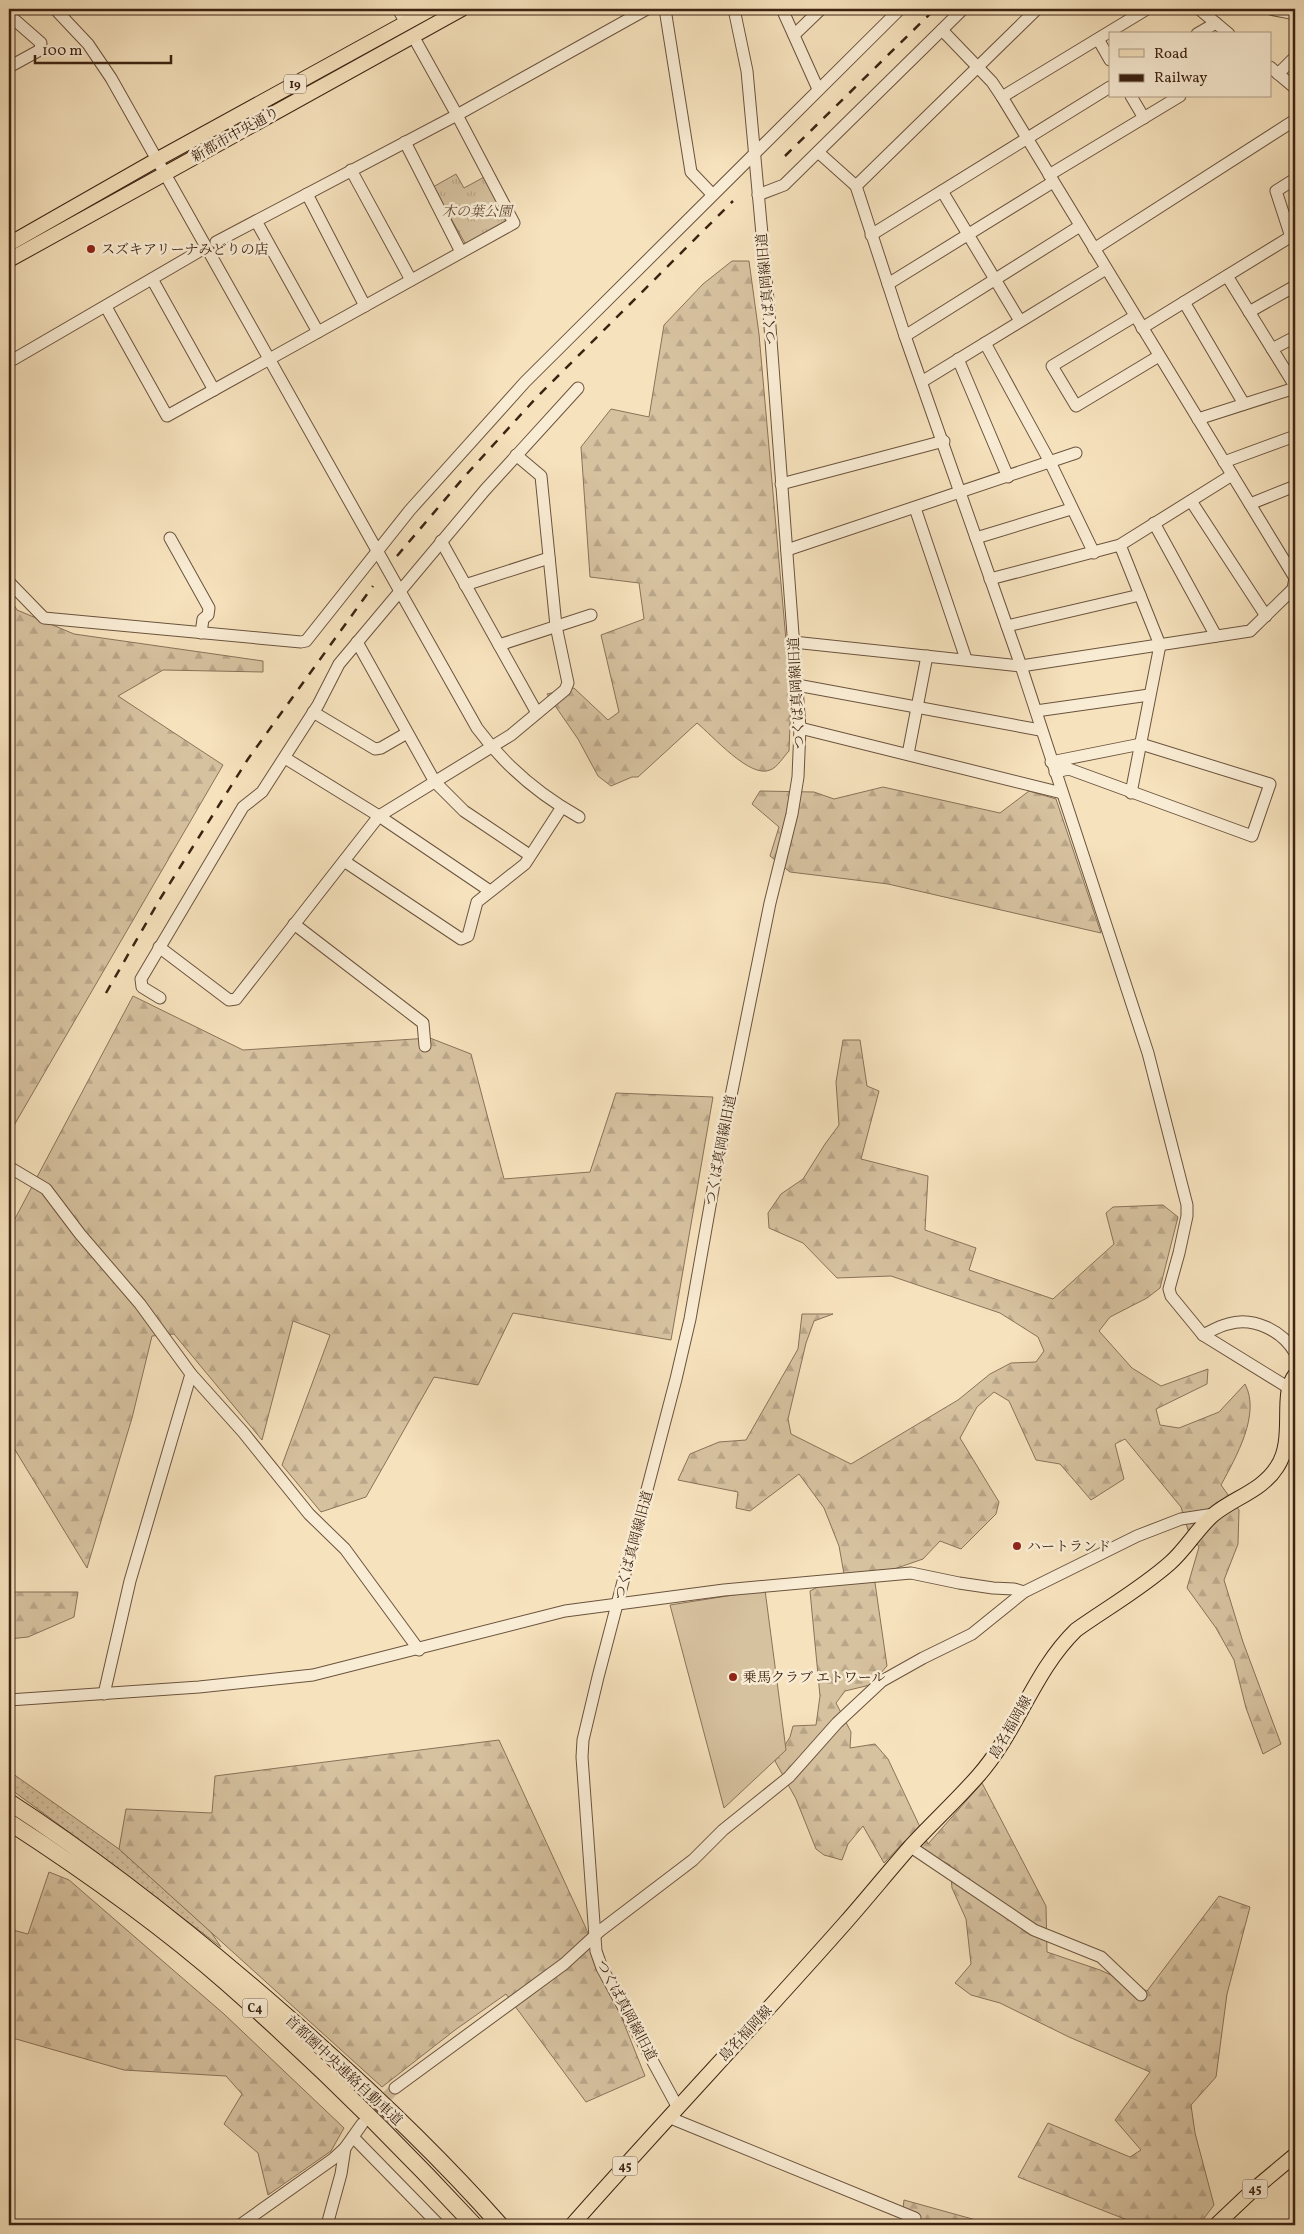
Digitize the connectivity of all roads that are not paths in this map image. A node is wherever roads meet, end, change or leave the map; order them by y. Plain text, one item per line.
1 (55, 9) edge
2 (398, 9) edge
3 (431, 9) edge
4 (462, 9) edge
5 (647, 9) edge
6 (665, 9) edge
7 (734, 9) edge
8 (782, 9) edge
9 (821, 9) edge
10 (900, 9) edge
11 (963, 9) edge
12 (1037, 9) edge
13 (1147, 9) edge
14 (1199, 9) edge
15 (1270, 9) edge
16 (9, 14) edge
17 (1295, 14) edge
18 (1216, 22) junction
19 (406, 23) junction
20 (942, 30) junction
21 (1109, 32) edge
22 (1109, 32) edge
23 (1200, 32) edge
24 (1227, 32) edge
25 (794, 35) junction
26 (413, 36) junction
27 (1098, 39) junction
28 (1295, 57) edge
29 (1109, 58) edge
30 (9, 67) edge
31 (978, 67) junction
32 (1274, 70) edge
33 (1109, 88) edge
34 (1295, 88) edge
35 (818, 89) junction
36 (1002, 97) junction
37 (1133, 98) edge
38 (1177, 98) edge
39 (457, 115) junction
40 (1144, 118) junction
41 (1295, 120) edge
42 (1027, 138) junction
43 (405, 142) junction
44 (754, 152) junction
45 (818, 152) junction
46 (158, 159) junction
47 (351, 170) junction
48 (166, 173) junction
49 (1051, 178) junction
50 (1295, 179) edge
51 (856, 186) junction
52 (942, 191) junction
53 (307, 194) junction
54 (712, 194) junction
55 (758, 195) junction
56 (256, 221) junction
57 (1080, 226) junction
58 (871, 235) junction
59 (968, 235) junction
60 (1293, 235) edge
61 (216, 242) dead end
62 (9, 244) edge
63 (1094, 249) junction
64 (198, 252) dead end
65 (461, 252) junction
66 (9, 260) edge
67 (1106, 269) junction
68 (1227, 276) junction
69 (152, 279) junction
70 (995, 279) junction
71 (411, 280) junction
72 (888, 284) junction
73 (1295, 286) edge
74 (1184, 302) junction
75 (365, 306) junction
76 (106, 307) junction
77 (1249, 312) junction
78 (1135, 316) junction
79 (1020, 321) junction
80 (1142, 328) junction
81 (318, 332) junction
82 (905, 336) junction
83 (1295, 337) edge
84 (985, 343) junction
85 (1272, 349) junction
86 (1159, 356) junction
87 (958, 359) junction
88 (269, 360) junction
89 (9, 362) edge
90 (923, 381) junction
91 (1295, 387) edge
92 (578, 388) dead end
93 (214, 390) junction
94 (1244, 404) junction
95 (1198, 419) junction
96 (1295, 436) edge
97 (944, 441) junction
98 (1076, 453) dead end
99 (516, 455) junction
100 (1050, 462) junction
101 (1224, 462) junction
102 (1232, 475) junction
103 (1008, 477) junction
104 (781, 484) junction
105 (1295, 486) edge
106 (960, 493) junction
107 (1191, 501) junction
108 (1250, 504) junction
109 (914, 508) junction
110 (1071, 508) junction
111 (1154, 524) junction
112 (170, 538) dead end
113 (976, 538) junction
114 (441, 541) junction
115 (1120, 545) junction
116 (787, 550) junction
117 (376, 551) junction
118 (1094, 552) junction
119 (549, 558) junction
120 (1295, 578) edge
121 (990, 579) junction
122 (9, 582) edge
123 (465, 585) junction
124 (399, 592) junction
125 (1140, 595) junction
126 (591, 615) dead end
127 (1266, 616) junction
128 (556, 626) junction
129 (1007, 626) junction
130 (201, 633) junction
131 (1216, 636) junction
132 (357, 642) junction
133 (793, 642) junction
134 (499, 645) junction
135 (1160, 645) junction
136 (927, 656) junction
137 (966, 659) junction
138 (1021, 666) junction
139 (796, 685) junction
140 (1149, 695) junction
141 (917, 706) junction
142 (1036, 711) junction
143 (313, 712) junction
144 (537, 713) junction
145 (800, 728) junction
146 (1040, 730) junction
147 (407, 733) junction
148 (1141, 744) junction
149 (492, 748) junction
150 (908, 754) junction
151 (285, 758) junction
152 (1053, 767) junction
153 (435, 782) junction
154 (1062, 793) junction
155 (1131, 793) junction
156 (562, 808) junction
157 (379, 816) junction
158 (579, 817) dead end
159 (525, 852) dead end
160 (344, 861) junction
161 (490, 891) junction
162 (294, 924) junction
163 (159, 947) junction
164 (160, 998) dead end
165 (425, 1046) dead end
166 (9, 1167) edge
167 (1203, 1335) junction
168 (1295, 1353) edge
169 (191, 1374) junction
170 (1292, 1382) edge
171 (1214, 1514) junction
172 (1024, 1592) junction
173 (617, 1603) junction
174 (419, 1650) junction
175 (104, 1694) junction
176 (9, 1700) edge
177 (9, 1802) edge
178 (9, 1822) edge
179 (910, 1847) junction
180 (596, 1936) junction
181 (1141, 1995) dead end
182 (394, 2088) tunnel mouth
183 (678, 2106) junction
184 (668, 2117) junction
185 (362, 2124) tunnel mouth
186 (353, 2137) junction
187 (345, 2148) junction
188 (1295, 2154) edge
189 (916, 2218) dead end
190 (240, 2225) edge
191 (327, 2225) edge
192 (439, 2225) edge
193 (473, 2225) edge
194 (502, 2225) edge
195 (572, 2225) edge
196 (1216, 2225) edge

1 - 46 street
2 - 19 street
3 - 19 main road, 新都市中央通り / 19
4 - 26 main road, 新都市中央通り / 19
5 - 39 street
6 - 54 street
7 - 44 street, つくば真岡線旧道
8 - 25 street
9 - 25 street
10 - 35 street
11 - 20 street
12 - 31 street
13 - 21 street
14 - 18 street
15 - 17 street
16 - 30 street
18 - 23 street
18 - 24 street
19 - 46 main road, 新都市中央通り / 19
20 - 31 street
20 - 45 street
22 - 27 street
25 - 35 street
26 - 39 street
26 - 48 main road, 新都市中央通り / 19
27 - 29 street
27 - 36 street
28 - 32 street
31 - 36 street
31 - 51 street
32 - 34 street
33 - 42 street
35 - 44 street
36 - 42 street
37 - 40 street
38 - 40 street
39 - 43 street
39 - 65 street
40 - 49 street
41 - 63 street
42 - 49 street
42 - 52 street
43 - 47 street
43 - 65 street
44 - 54 street
44 - 55 street, つくば真岡線旧道
45 - 51 street
45 - 55 street
46 - 48 street
46 - 62 main road, 新都市中央通り / 19
47 - 53 street
47 - 71 street
48 - 66 main road, 新都市中央通り / 19
48 - 88 street
49 - 57 street
49 - 59 street
50 - 60 street
51 - 58 street
52 - 58 street
52 - 59 street
53 - 56 street
53 - 75 street
54 - 117 street
55 - 104 street, つくば真岡線旧道
56 - 61 street
56 - 81 street
57 - 63 street
57 - 70 street
58 - 72 street
59 - 70 street
59 - 72 street
60 - 68 street
63 - 67 street
64 - 69 street
65 - 71 street
67 - 78 street
67 - 79 street
68 - 74 street
68 - 77 street
69 - 76 street
69 - 93 street
70 - 79 street
70 - 82 street
71 - 75 street
72 - 82 street
73 - 77 street
74 - 80 street
74 - 94 street
75 - 81 street
76 - 89 street
76 - 93 street
77 - 85 street
78 - 80 street
78 - 86 street
79 - 84 street
80 - 86 street
81 - 88 street
82 - 90 street
83 - 85 street
84 - 87 street
84 - 100 street
85 - 91 street
86 - 95 street
87 - 90 street
87 - 103 street
88 - 93 street
88 - 117 street
90 - 97 street
91 - 94 street
92 - 99 street
94 - 95 street
95 - 101 street
96 - 101 street
97 - 104 street
97 - 106 street
98 - 100 street
99 - 114 street
99 - 119 street
100 - 103 street
100 - 110 street
101 - 102 street
102 - 107 street
102 - 108 street
103 - 106 street
104 - 116 street, つくば真岡線旧道
105 - 108 street
106 - 109 street
106 - 113 street
107 - 111 street
107 - 127 street
108 - 120 street
109 - 116 street
109 - 137 street
110 - 113 street
110 - 118 street
111 - 115 street
111 - 131 street
112 - 130 street
113 - 121 street
114 - 123 street
114 - 124 street
115 - 118 street
115 - 125 street
116 - 133 street, つくば真岡線旧道
117 - 124 street
117 - 130 street
118 - 121 street
119 - 123 street
119 - 128 street
120 - 127 street
121 - 129 street
122 - 130 street
123 - 134 street
124 - 132 street
124 - 149 street
125 - 129 street
125 - 135 street
126 - 128 street
127 - 131 street
128 - 134 street
128 - 144 street
129 - 138 street
131 - 135 street
132 - 143 street
132 - 147 street
133 - 136 street
133 - 139 street, つくば真岡線旧道
134 - 144 street
135 - 138 street
135 - 140 street
136 - 137 street
136 - 141 street
137 - 138 street
138 - 142 street
139 - 141 street
139 - 145 street, つくば真岡線旧道
140 - 142 street
140 - 148 street
141 - 146 street
141 - 150 street
142 - 146 street
143 - 147 street
143 - 151 street
144 - 149 street
145 - 150 street
145 - 173 street, つくば真岡線旧道
146 - 152 street
147 - 153 street
148 - 152 street
148 - 155 street
148 - 155 street
149 - 153 street
149 - 156 street
150 - 154 street
151 - 157 street
151 - 163 street
152 - 154 street
152 - 155 street
153 - 157 street
153 - 159 street
154 - 167 street
156 - 158 street
156 - 161 street
157 - 160 street
157 - 161 street
160 - 161 street
160 - 162 street
162 - 163 street
162 - 165 street
163 - 164 street
166 - 169 street
167 - 168 street
167 - 170 street
169 - 174 street
169 - 175 street
170 - 171 main road, 島名福岡線
171 - 172 street
171 - 179 main road, 島名福岡線
172 - 173 street
172 - 180 street
173 - 174 street
173 - 180 street, つくば真岡線旧道
174 - 175 street
175 - 176 street
177 - 194 highway, 首都圏中央連絡自動車道 / C4
178 - 193 highway, 首都圏中央連絡自動車道 / C4
179 - 181 street
179 - 183 main road, 島名福岡線
180 - 182 street
180 - 183 street, つくば真岡線旧道
183 - 184 main road, 45
184 - 189 street
184 - 195 main road, 45
185 - 186 street
186 - 187 street
186 - 192 street
187 - 190 street
187 - 191 street
188 - 196 main road, 45

